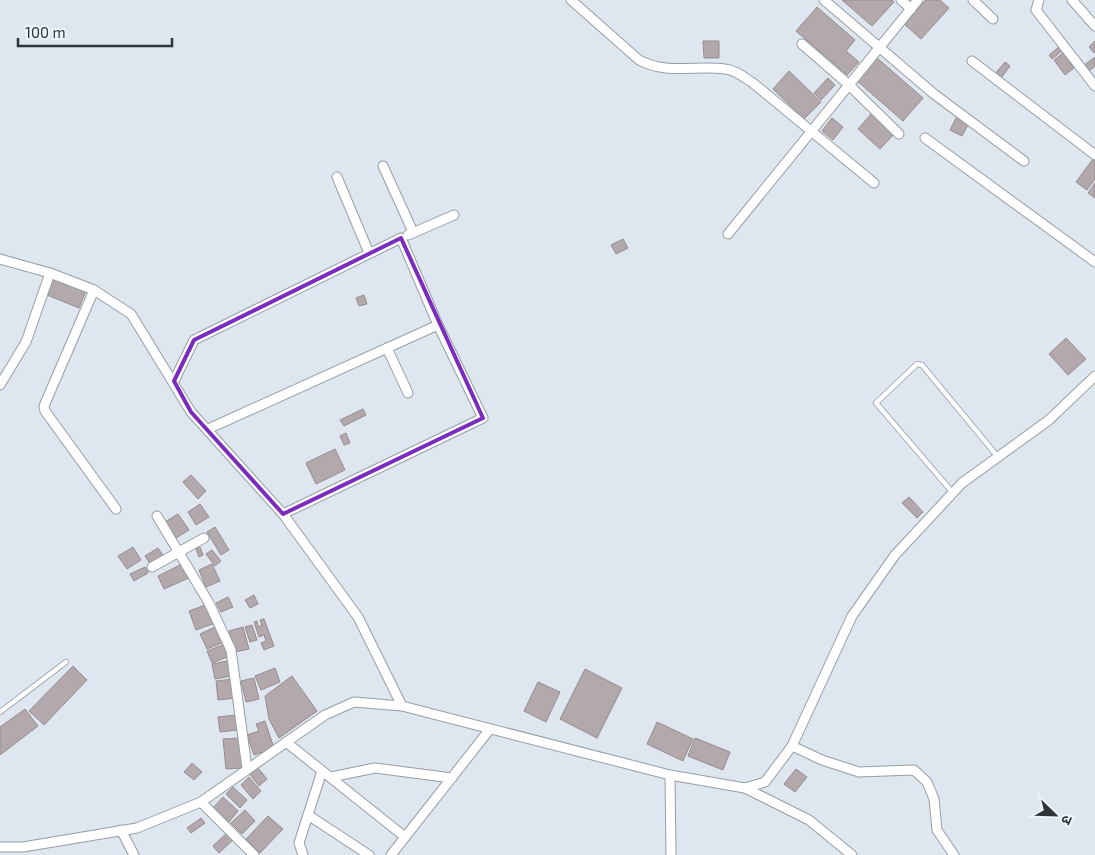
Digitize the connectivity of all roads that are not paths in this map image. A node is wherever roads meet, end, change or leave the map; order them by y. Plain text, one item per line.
1 (571, 0) edge
2 (824, 0) edge
3 (902, 0) edge
4 (918, 0) edge
5 (973, 0) edge
6 (1039, 0) edge
7 (1072, 0) edge
8 (911, 9) junction
9 (993, 19) dead end
10 (1095, 26) edge
11 (802, 44) dead end
12 (880, 48) junction
13 (972, 61) dead end
14 (848, 84) junction
15 (1095, 86) edge
16 (810, 131) junction
17 (899, 134) dead end
18 (925, 138) dead end
19 (1095, 155) edge
20 (1024, 161) dead end
21 (383, 166) dead end
22 (337, 177) dead end
23 (874, 183) dead end
24 (454, 215) dead end
25 (413, 232) junction
26 (728, 234) dead end
27 (401, 238) junction
28 (369, 253) junction
29 (0, 259) edge
30 (1095, 262) edge
31 (50, 273) junction
32 (94, 290) junction
33 (438, 325) junction
34 (388, 348) junction
35 (1095, 376) edge
36 (174, 381) junction
37 (0, 385) edge
38 (408, 394) dead end
39 (208, 429) junction
40 (998, 457) junction
41 (953, 493) junction
42 (116, 509) dead end
43 (283, 514) junction
44 (157, 516) dead end
45 (204, 538) dead end
46 (179, 553) junction
47 (152, 567) dead end
48 (66, 662) dead end
49 (402, 706) junction
50 (0, 712) edge
51 (490, 729) junction
52 (286, 742) junction
53 (792, 746) junction
54 (247, 768) junction
55 (322, 771) junction
56 (670, 775) junction
57 (331, 777) junction
58 (452, 778) junction
59 (745, 788) junction
60 (200, 802) junction
61 (308, 815) junction
62 (121, 830) junction
63 (405, 837) junction
64 (0, 847) edge
65 (134, 855) edge
66 (254, 855) edge
67 (303, 855) edge
68 (369, 855) edge
69 (391, 855) edge
70 (671, 855) edge
71 (852, 855) edge
72 (954, 855) edge

1 - 16 street
2 - 12 street
3 - 8 street
4 - 8 street
5 - 9 street
6 - 15 street
7 - 10 street
8 - 12 street
11 - 14 street
12 - 14 street
12 - 20 street
13 - 19 street
14 - 16 street
14 - 17 street
16 - 23 street
16 - 26 street
18 - 30 street
21 - 25 street
22 - 28 street
24 - 25 street
25 - 27 street
27 - 28 street
27 - 33 street
28 - 36 street
29 - 31 street
31 - 32 street
31 - 37 street
32 - 36 street
32 - 42 street
33 - 34 street
33 - 43 street
34 - 38 street
34 - 39 street
35 - 40 street
36 - 39 street
39 - 43 street
40 - 41 street
40 - 41 lane
41 - 53 street
43 - 49 street
44 - 46 street
45 - 46 street
46 - 47 street
46 - 54 street
48 - 50 lane
49 - 51 street
49 - 52 street
51 - 56 street
51 - 58 street
52 - 54 street
52 - 55 street
53 - 59 street
53 - 72 street
54 - 60 street
55 - 57 street
55 - 61 street
56 - 59 street
56 - 70 street
57 - 58 street
57 - 63 street
58 - 63 street
59 - 71 street
60 - 62 street
60 - 66 street
61 - 67 street
61 - 68 street
62 - 64 street
62 - 65 street
63 - 69 street

